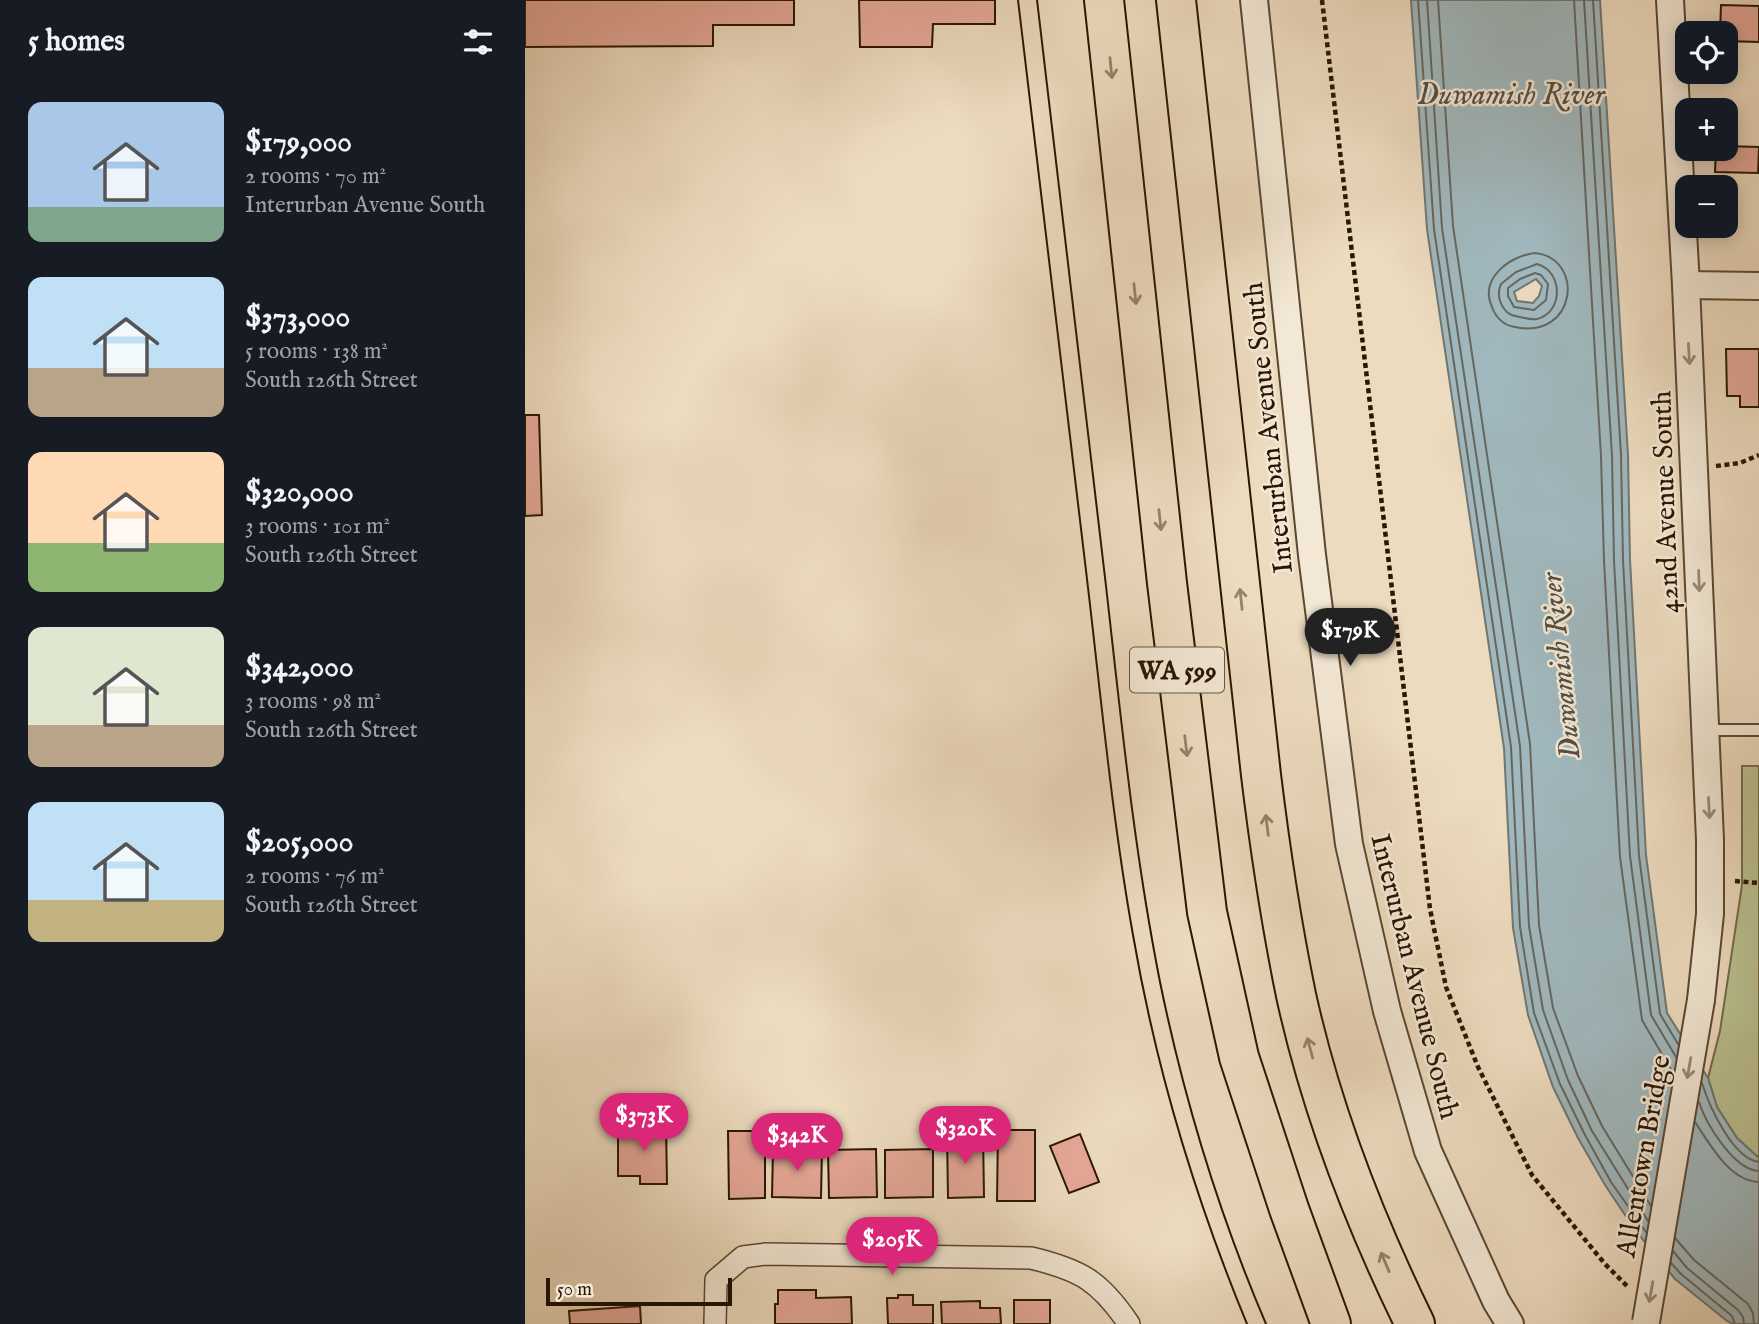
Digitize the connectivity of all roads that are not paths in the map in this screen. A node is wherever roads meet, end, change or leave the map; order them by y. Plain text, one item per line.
1 (1104, 0) edge
2 (1176, 0) edge
3 (1254, 0) edge
4 (1670, 0) edge
5 (1686, 285) junction
6 (1759, 286) edge
7 (1705, 730) junction
8 (1759, 730) edge
9 (1701, 1000) joint
10 (1646, 1323) edge
11 (715, 1324) edge
12 (1129, 1324) edge
13 (1331, 1324) edge
14 (1415, 1324) edge
15 (1510, 1324) edge

1 -> 13 highway, WA 599
14 -> 2 highway, WA 599
3 - 15 street, Interurban Avenue South
4 - 5 street, 42nd Avenue South
5 - 6 street
5 -> 7 street, 42nd Avenue South
7 - 8 lane
7 -> 9 street, 42nd Avenue South
9 -> 10 street, Allentown Bridge, bridge
11 - 12 street

